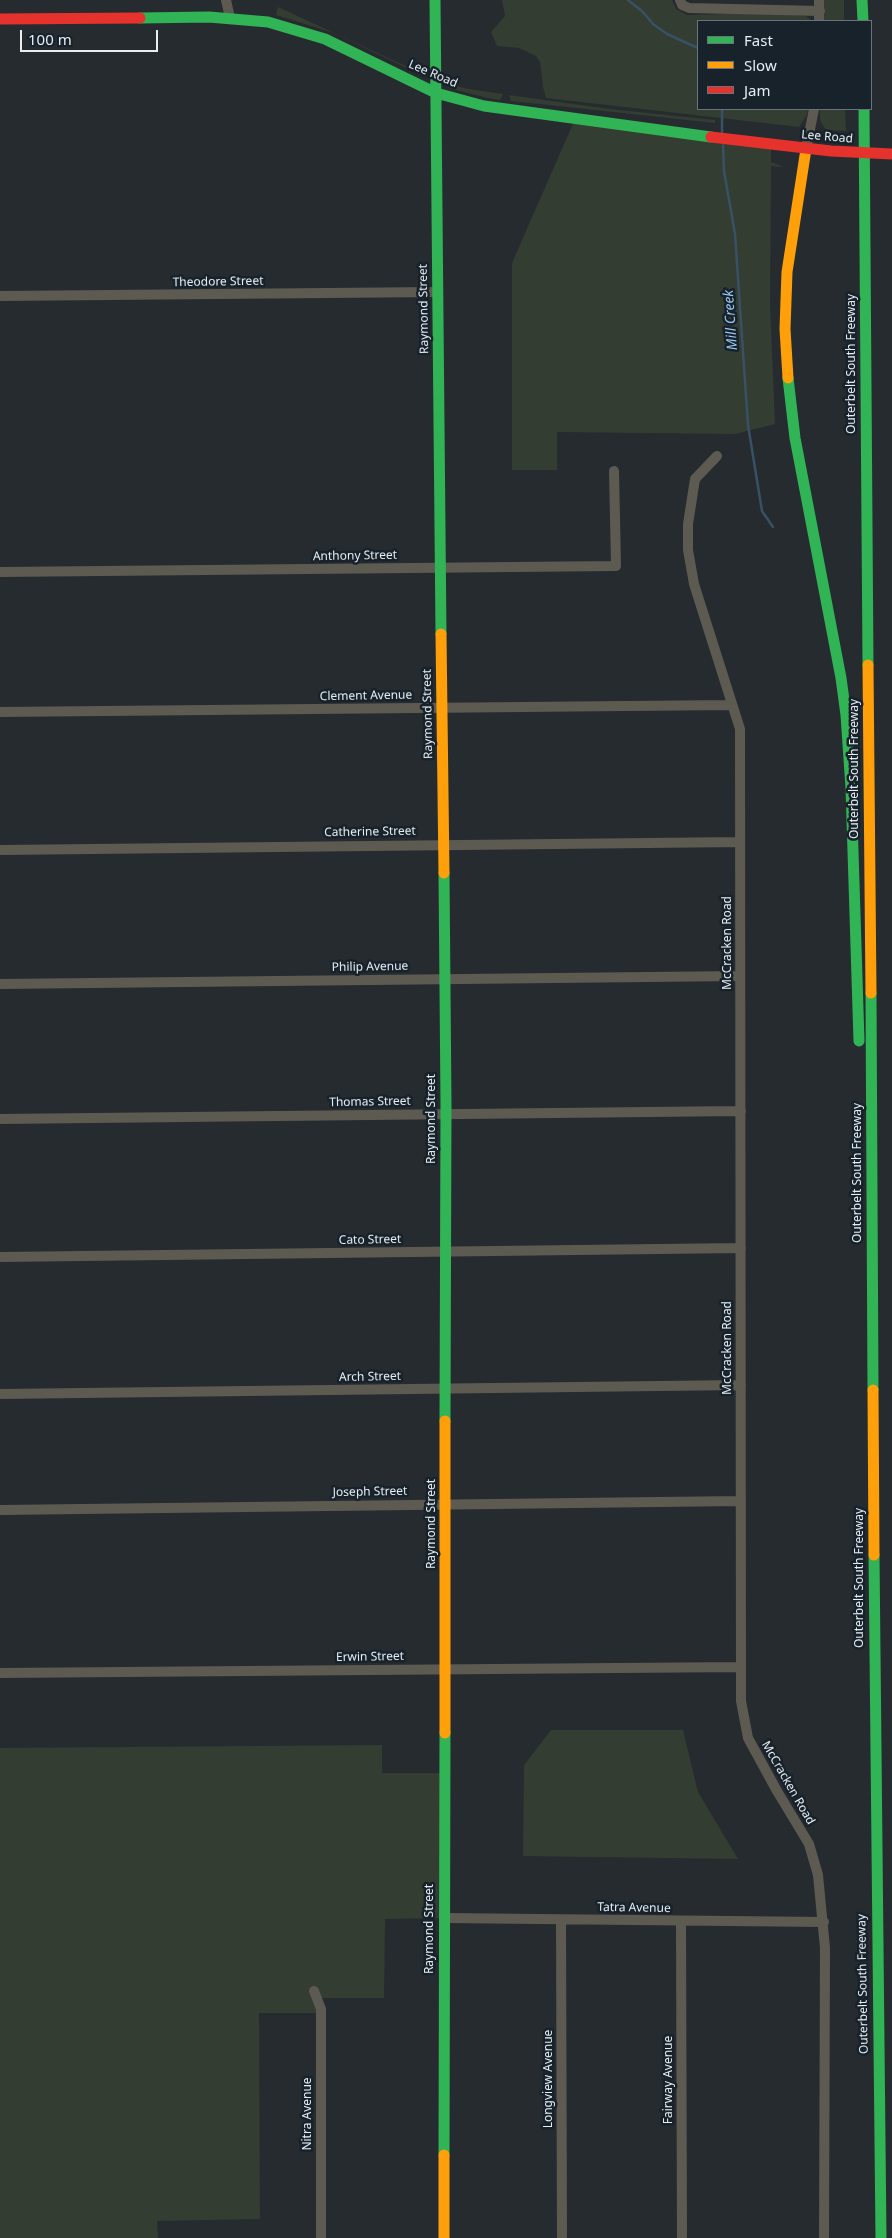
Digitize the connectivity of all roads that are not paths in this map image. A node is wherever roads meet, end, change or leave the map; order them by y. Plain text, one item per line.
1 (226, 0) edge
2 (435, 0) edge
3 (820, 0) edge
4 (862, 0) edge
5 (681, 3) edge
6 (820, 16) edge
7 (230, 18) junction
8 (0, 19) edge
9 (862, 20) edge
10 (436, 92) junction
11 (814, 110) edge
12 (864, 110) edge
13 (806, 149) junction
14 (892, 154) edge
15 (437, 292) junction
16 (0, 296) edge
17 (717, 456) dead end
18 (614, 471) dead end
19 (441, 568) junction
20 (0, 572) edge
21 (732, 705) junction
22 (442, 708) junction
23 (0, 712) edge
24 (740, 842) junction
25 (444, 844) junction
26 (0, 850) edge
27 (740, 976) junction
28 (446, 979) junction
29 (0, 984) edge
30 (741, 1111) junction
31 (446, 1114) junction
32 (872, 1118) junction
33 (0, 1120) edge
34 (741, 1248) junction
35 (446, 1251) junction
36 (0, 1257) edge
37 (741, 1386) junction
38 (446, 1389) junction
39 (0, 1394) edge
40 (741, 1501) junction
41 (446, 1503) junction
42 (0, 1510) edge
43 (741, 1667) junction
44 (445, 1669) junction
45 (0, 1673) edge
46 (444, 1918) junction
47 (561, 1920) junction
48 (681, 1922) junction
49 (824, 1922) junction
50 (314, 1991) dead end
51 (877, 1997) junction
52 (321, 2238) edge
53 (444, 2238) edge
54 (562, 2238) edge
55 (682, 2238) edge
56 (824, 2238) edge
57 (872, 2238) edge
58 (881, 2238) edge

1 - 7 street
2 - 10 main road, Raymond Street
3 - 6 street
4 - 9 main road
5 - 6 street
7 - 8 main road, Lee Road
7 - 10 main road, Lee Road
10 - 13 main road, Lee Road
10 - 15 main road, Raymond Street
11 - 13 street
12 - 32 main road, Outerbelt South Freeway
13 - 14 main road, Lee Road
13 - 32 main road
15 - 16 street, Theodore Street
15 - 19 main road, Raymond Street
17 - 21 street, McCracken Road
18 - 19 street, Anthony Street
19 - 20 street, Anthony Street
19 - 22 main road, Raymond Street
21 - 22 street, Clement Avenue
21 - 24 street, McCracken Road
22 - 23 street, Clement Avenue
22 - 25 main road, Raymond Street
24 - 25 street, Catherine Street
24 - 27 street, McCracken Road
25 - 26 street, Catherine Street
25 - 28 main road, Raymond Street
27 - 28 street, Philip Avenue
27 - 30 street, McCracken Road
28 - 29 street, Philip Avenue
28 - 31 main road, Raymond Street
30 - 31 street, Thomas Street
30 - 34 street, McCracken Road
31 - 33 street, Thomas Street
31 - 35 main road, Raymond Street
32 - 51 main road, Outerbelt South Freeway
34 - 35 street, Cato Street
34 - 37 street, McCracken Road
35 - 36 street, Cato Street
35 - 38 main road, Raymond Street
37 - 38 street, Arch Street
37 - 40 street, McCracken Road
38 - 39 street, Arch Street
38 - 41 main road, Raymond Street
40 - 41 street, Joseph Street
40 - 43 street, McCracken Road
41 - 42 street, Joseph Street
41 - 44 main road, Raymond Street
43 - 44 street, Erwin Street
43 - 49 street, McCracken Road
44 - 45 street, Erwin Street
44 - 46 main road, Raymond Street
46 - 47 street, Tatra Avenue
46 - 53 main road, Raymond Street
47 - 48 street, Tatra Avenue
47 - 54 street, Longview Avenue
48 - 49 street, Tatra Avenue
48 - 55 street, Fairway Avenue
49 - 56 street, McCracken Road
50 - 52 street, Nitra Avenue
51 - 57 main road
51 - 58 main road, Outerbelt South Freeway

